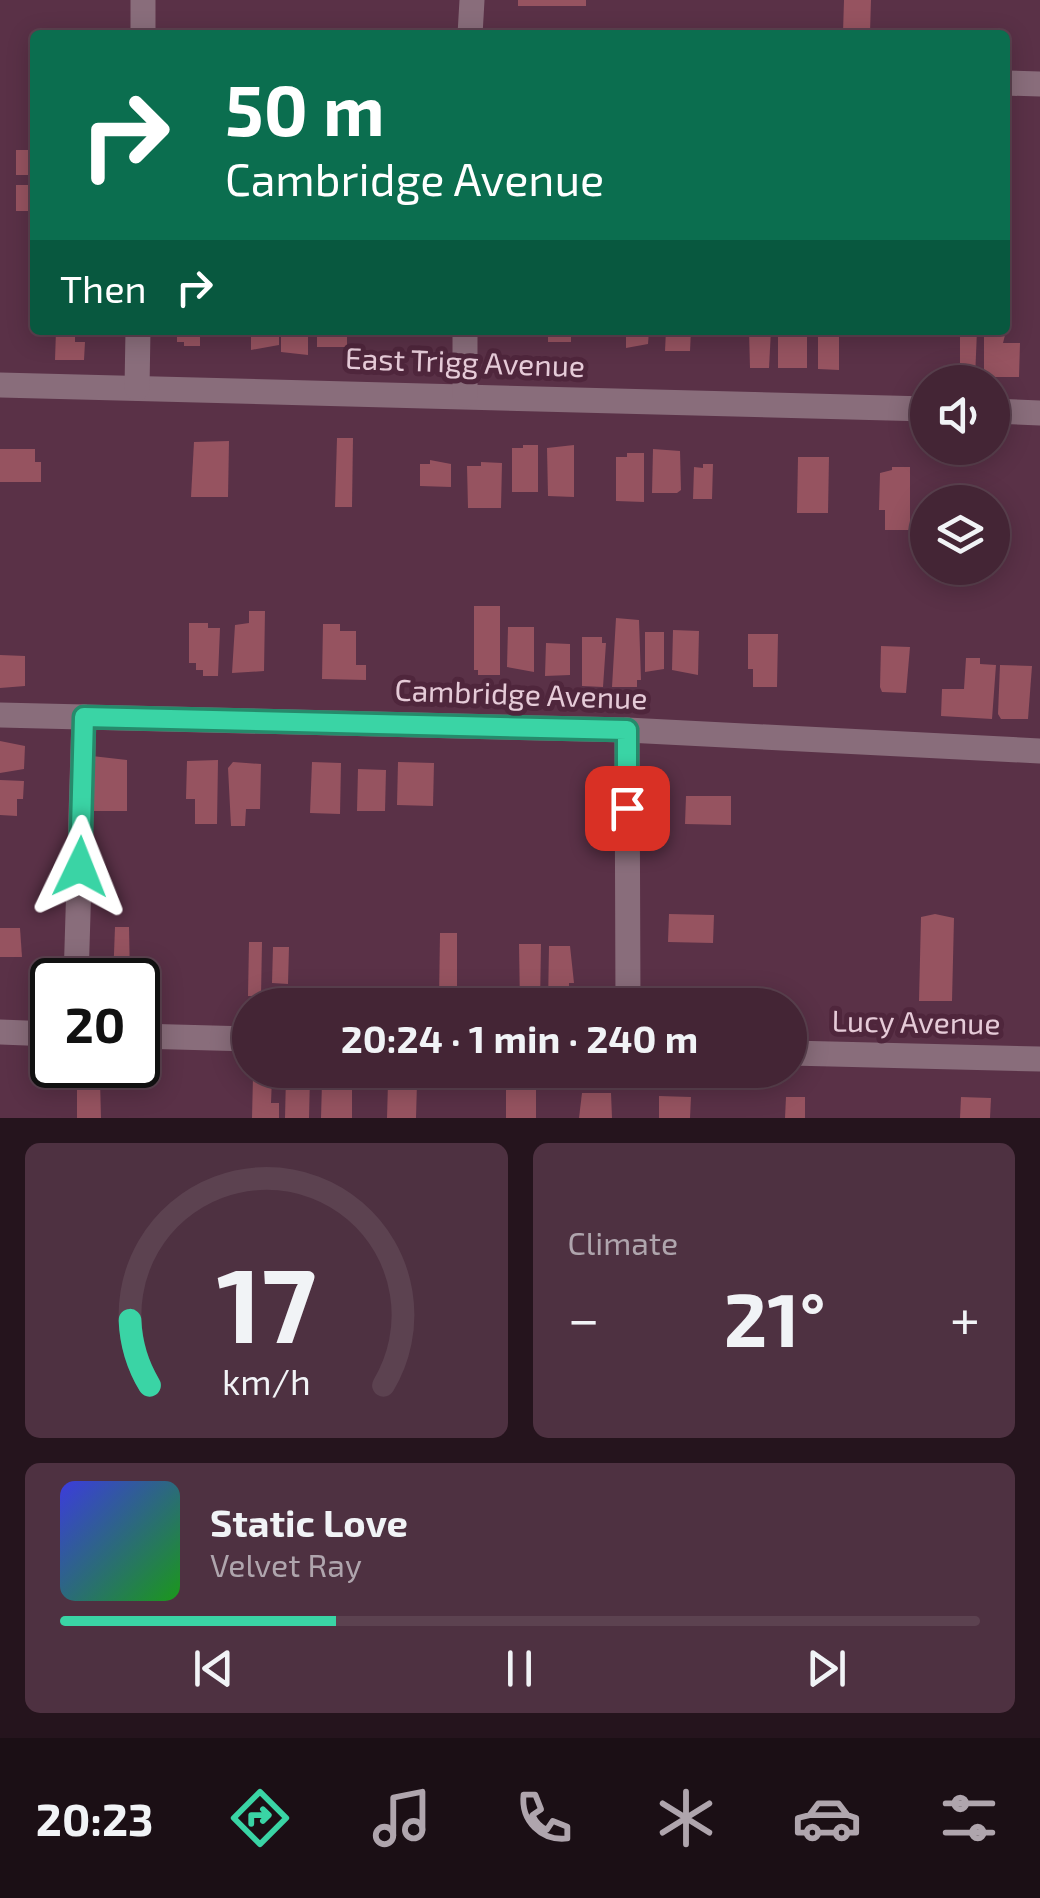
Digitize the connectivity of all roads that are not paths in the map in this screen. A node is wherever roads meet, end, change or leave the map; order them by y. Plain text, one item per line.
1 (143, 0) edge
2 (472, 0) edge
3 (142, 30) edge
4 (470, 30) edge
5 (1010, 83) edge
6 (1040, 84) edge
7 (138, 335) edge
8 (466, 335) edge
9 (0, 386) edge
10 (137, 388) junction
11 (464, 395) junction
12 (910, 408) edge
13 (1010, 412) edge
14 (1040, 413) edge
15 (0, 715) edge
16 (84, 717) junction
17 (627, 730) junction
18 (1040, 751) edge
19 (77, 958) edge
20 (628, 988) edge
21 (0, 1032) edge
22 (30, 1033) edge
23 (160, 1037) edge
24 (232, 1039) edge
25 (807, 1053) edge
26 (1040, 1059) edge

1 - 3 street
2 - 4 street
5 - 6 street
7 - 10 street
8 - 11 street
9 - 10 street, East Trigg Avenue
10 - 11 street, East Trigg Avenue
11 - 12 street, East Trigg Avenue
13 - 14 street
15 - 16 street, Cambridge Avenue
16 - 17 street, Cambridge Avenue
16 - 19 street
17 - 18 street, Cambridge Avenue
17 - 20 street
21 - 22 street
23 - 24 street
25 - 26 street, Lucy Avenue

